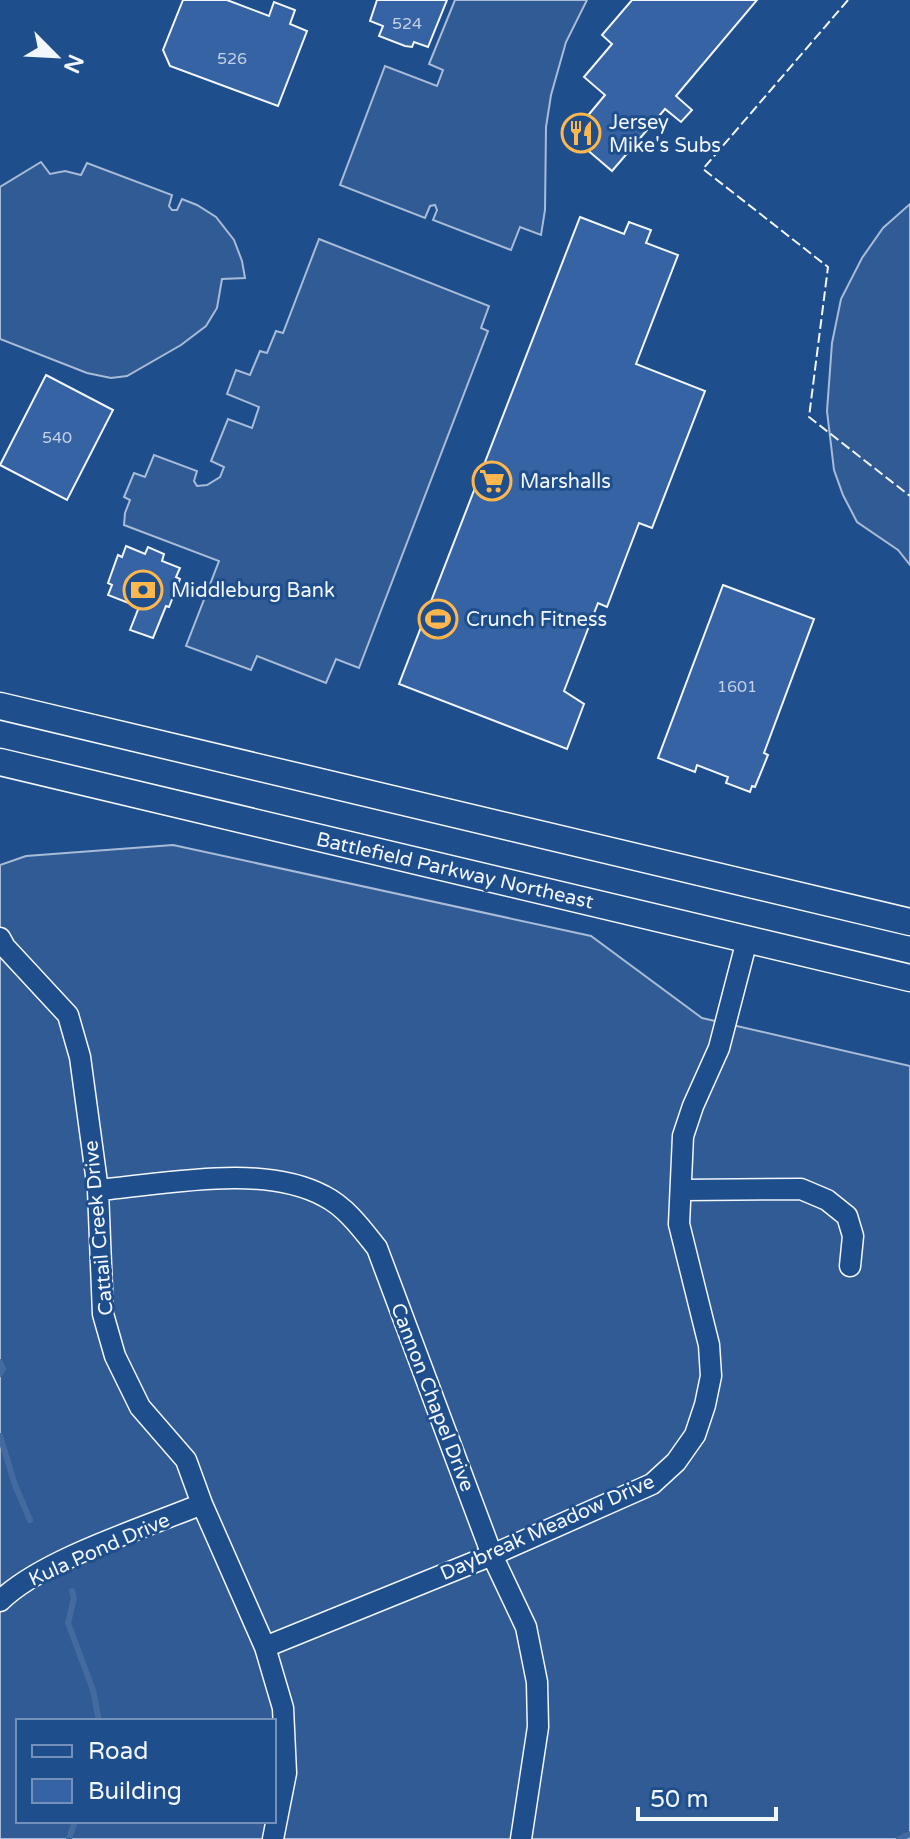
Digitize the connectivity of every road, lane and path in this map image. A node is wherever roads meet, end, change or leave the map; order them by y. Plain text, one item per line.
1 (0, 706) edge
2 (0, 762) edge
3 (910, 922) edge
4 (0, 938) edge
5 (747, 940) junction
6 (910, 978) edge
7 (98, 1190) junction
8 (683, 1190) junction
9 (850, 1266) dead end
10 (202, 1504) junction
11 (492, 1555) junction
12 (0, 1601) edge
13 (265, 1647) junction
14 (273, 1839) edge
15 (521, 1839) edge

1 - 3 main road
2 - 5 main road, Battlefield Parkway Northeast
4 - 7 street, Cattail Creek Drive
5 - 6 main road, Battlefield Parkway Northeast
5 - 8 street, Daybreak Meadow Drive
7 - 10 street, Cattail Creek Drive
7 - 11 street, Cannon Chapel Drive
8 - 9 street
8 - 11 street, Daybreak Meadow Drive
10 - 12 street, Kula Pond Drive
10 - 13 street, Cattail Creek Drive
11 - 13 street, Daybreak Meadow Drive
11 - 15 street, Cannon Chapel Drive
13 - 14 street, Cattail Creek Drive

